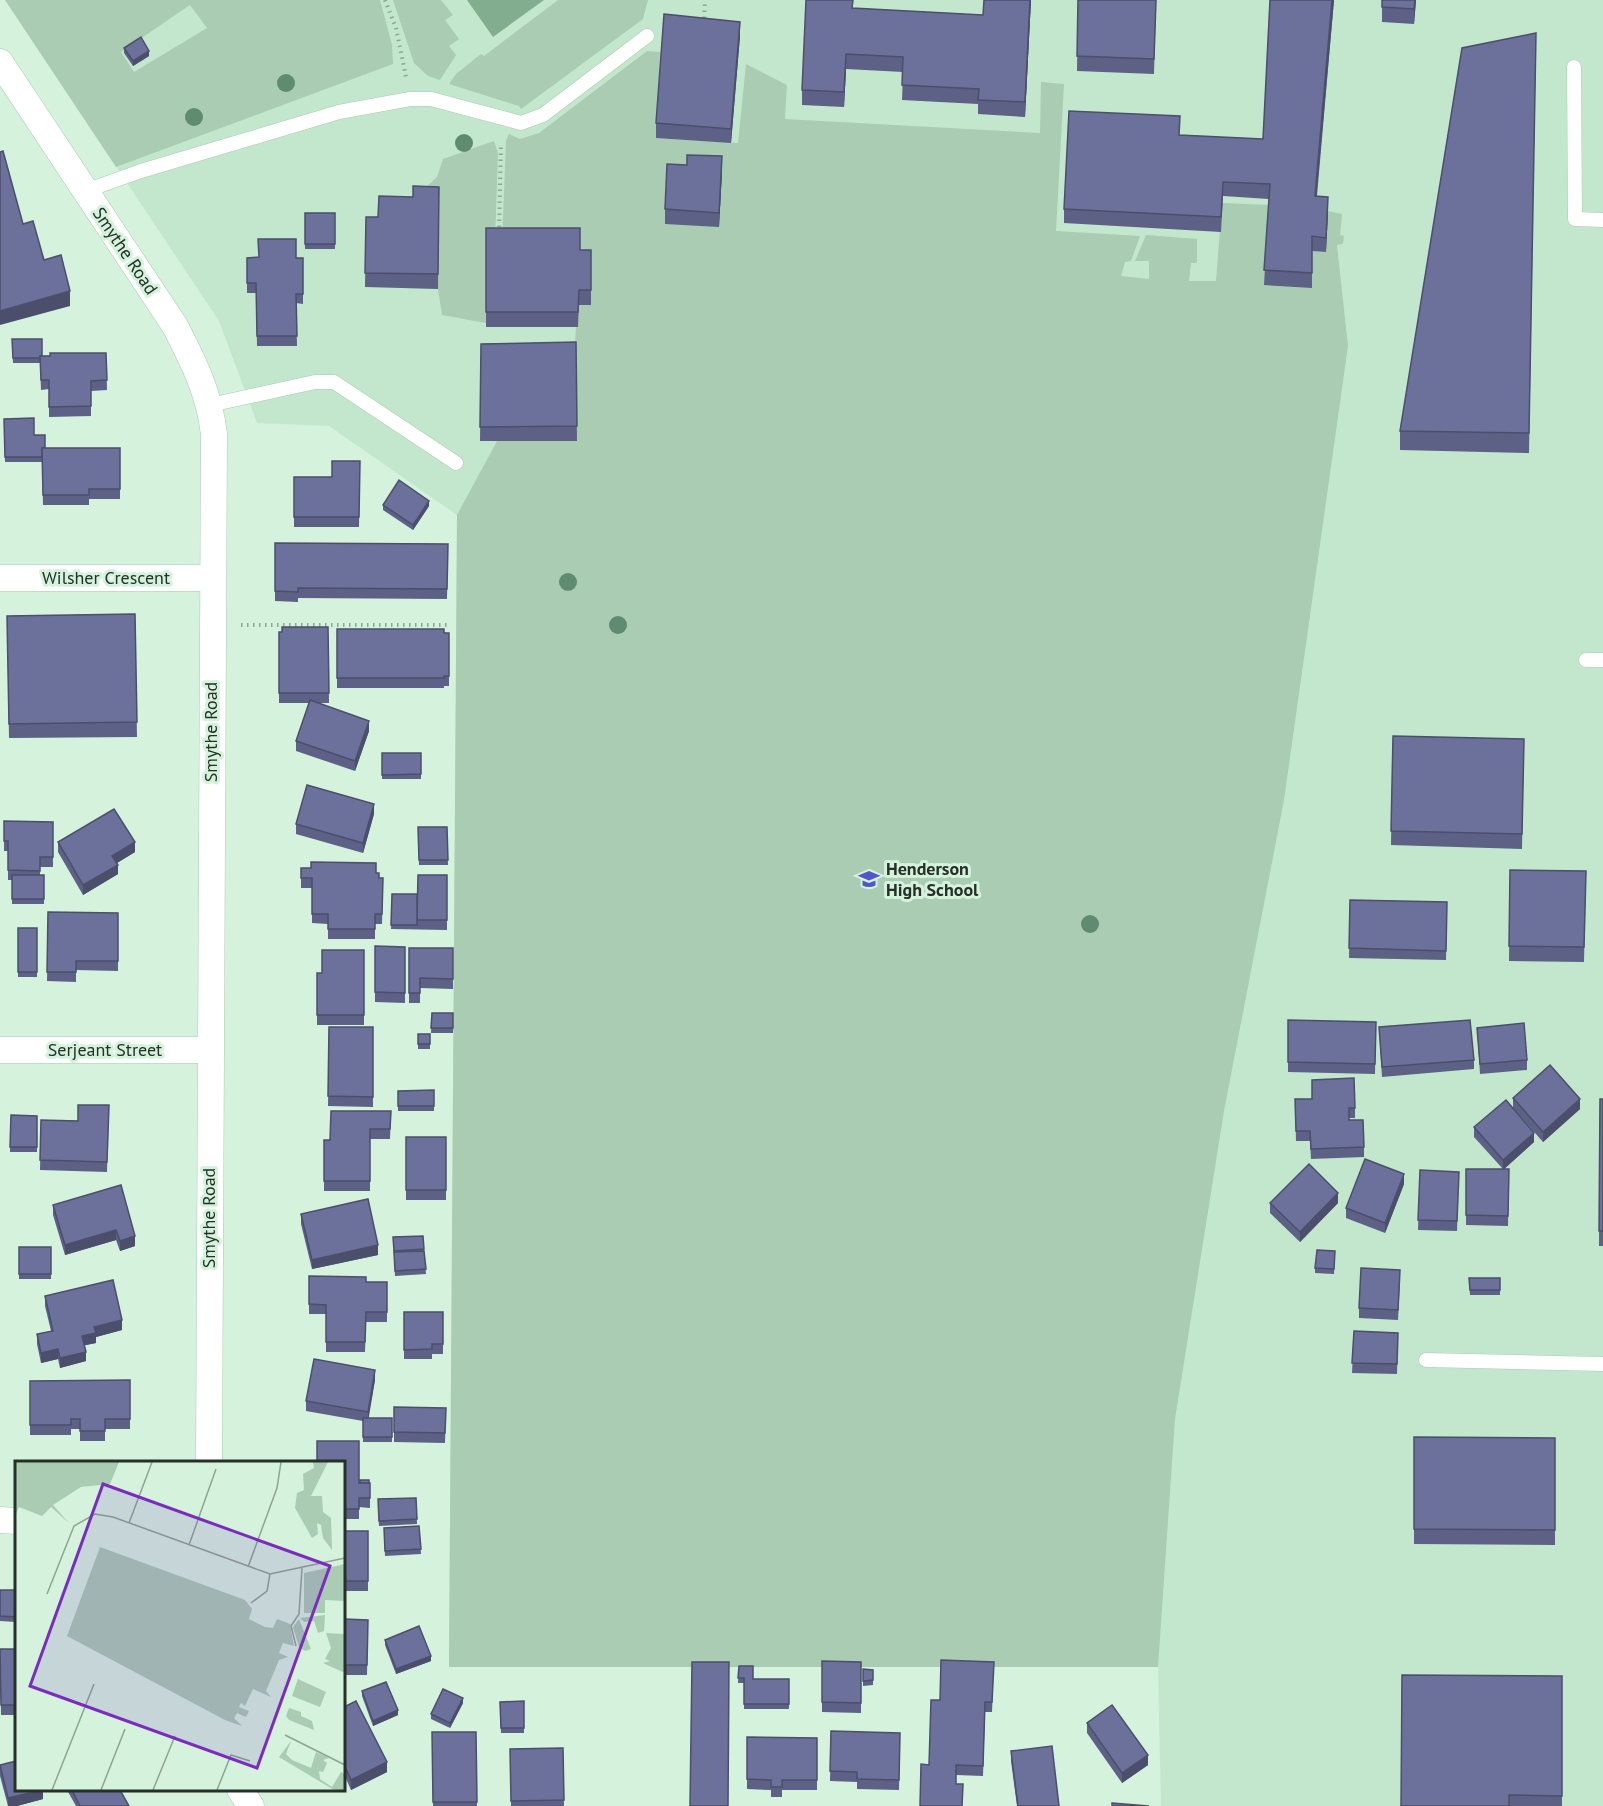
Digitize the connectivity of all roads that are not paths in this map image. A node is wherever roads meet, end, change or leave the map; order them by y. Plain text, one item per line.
1 (647, 36) dead end
2 (0, 62) edge
3 (1574, 67) dead end
4 (85, 191) junction
5 (1603, 220) edge
6 (210, 405) junction
7 (456, 463) dead end
8 (0, 578) edge
9 (211, 578) junction
10 (1586, 660) dead end
11 (1603, 660) edge
12 (0, 1050) edge
13 (210, 1050) junction
14 (1426, 1360) dead end
15 (1603, 1364) edge
16 (209, 1461) edge
17 (0, 1520) edge
18 (15, 1521) edge
19 (241, 1791) edge
20 (251, 1806) edge

1 - 4 lane
2 - 4 street, Smythe Road
3 - 5 lane
4 - 6 street, Smythe Road
6 - 7 lane
6 - 9 street, Smythe Road
8 - 9 street, Wilsher Crescent
9 - 13 street, Smythe Road
10 - 11 lane
12 - 13 street, Serjeant Street
13 - 16 street, Smythe Road
14 - 15 lane
17 - 18 street
19 - 20 street

